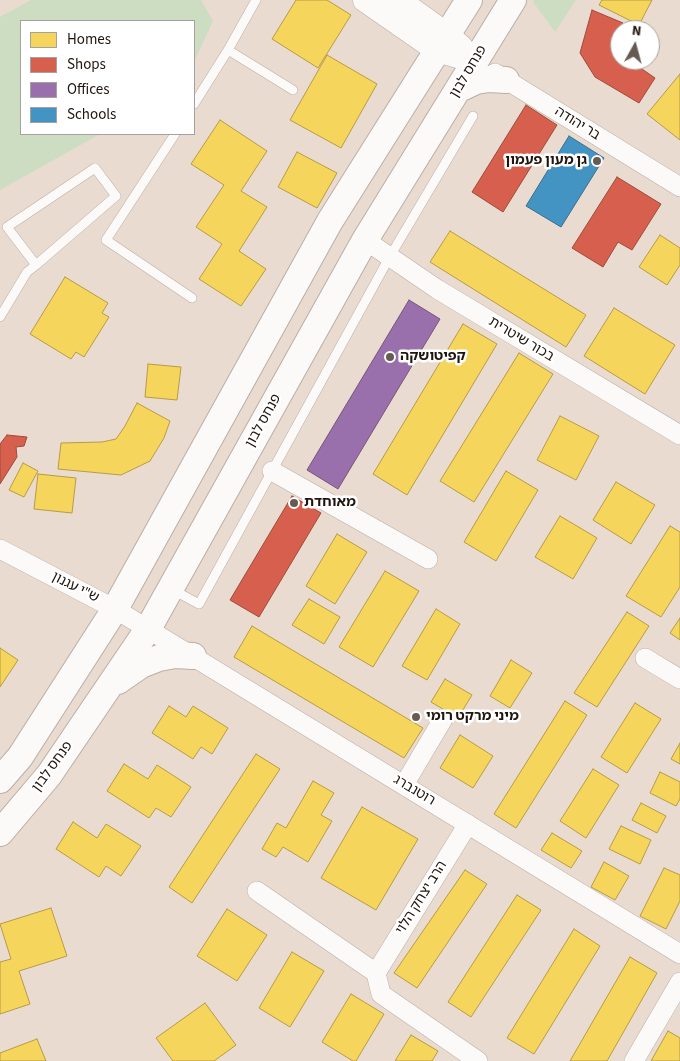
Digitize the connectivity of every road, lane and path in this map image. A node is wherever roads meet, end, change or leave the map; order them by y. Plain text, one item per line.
1 (256, 0) edge
2 (365, 0) edge
3 (398, 0) edge
4 (469, 0) edge
5 (513, 0) edge
6 (442, 42) junction
7 (228, 50) junction
8 (475, 60) junction
9 (506, 80) junction
10 (459, 89) junction
11 (293, 90) dead end
12 (195, 102) edge
13 (473, 116) dead end
14 (174, 135) edge
15 (680, 188) edge
16 (365, 240) junction
17 (389, 258) junction
18 (36, 265) junction
19 (192, 298) dead end
20 (0, 317) edge
21 (680, 435) edge
22 (272, 471) junction
23 (0, 549) edge
24 (428, 559) dead end
25 (171, 588) junction
26 (115, 609) junction
27 (148, 629) junction
28 (193, 656) junction
29 (645, 658) dead end
30 (680, 679) edge
31 (98, 702) junction
32 (443, 719) dead end
33 (0, 780) edge
34 (404, 785) junction
35 (468, 824) junction
36 (0, 832) edge
37 (257, 891) dead end
38 (680, 954) edge
39 (376, 973) junction
40 (680, 982) edge
41 (478, 1061) edge
42 (634, 1061) edge

1 - 7 lane
2 - 6 street
3 - 6 street
4 - 6 main road
5 - 8 main road, פנחס לבון
6 - 8 street
6 - 26 main road
7 - 11 lane
7 - 12 lane
8 - 9 street, בר יהודה
8 - 10 main road, פנחס לבון
9 - 10 main road
9 - 15 street, בר יהודה
10 - 16 main road, פנחס לבון
13 - 17 lane
14 - 19 lane
16 - 17 street, בכור שיטרית
16 - 25 main road, פנחס לבון
17 - 21 street, בכור שיטרית
17 - 22 lane
18 - 18 lane
18 - 20 lane
22 - 24 street
22 - 25 lane
23 - 26 street, ש"י עגנון
25 - 27 main road, פנחס לבון
26 - 27 street, ש"י עגנון
26 - 33 main road
27 - 28 street, רוטנברג
27 - 31 main road, פנחס לבון
28 - 31 main road
28 - 34 street, רוטנברג
29 - 30 street
31 - 36 main road, פנחס לבון
32 - 34 street
34 - 35 street, רוטנברג
35 - 38 street, רוטנברג
35 - 39 street, הרב יצחק הלוי
37 - 39 street
39 - 41 street
40 - 42 street

